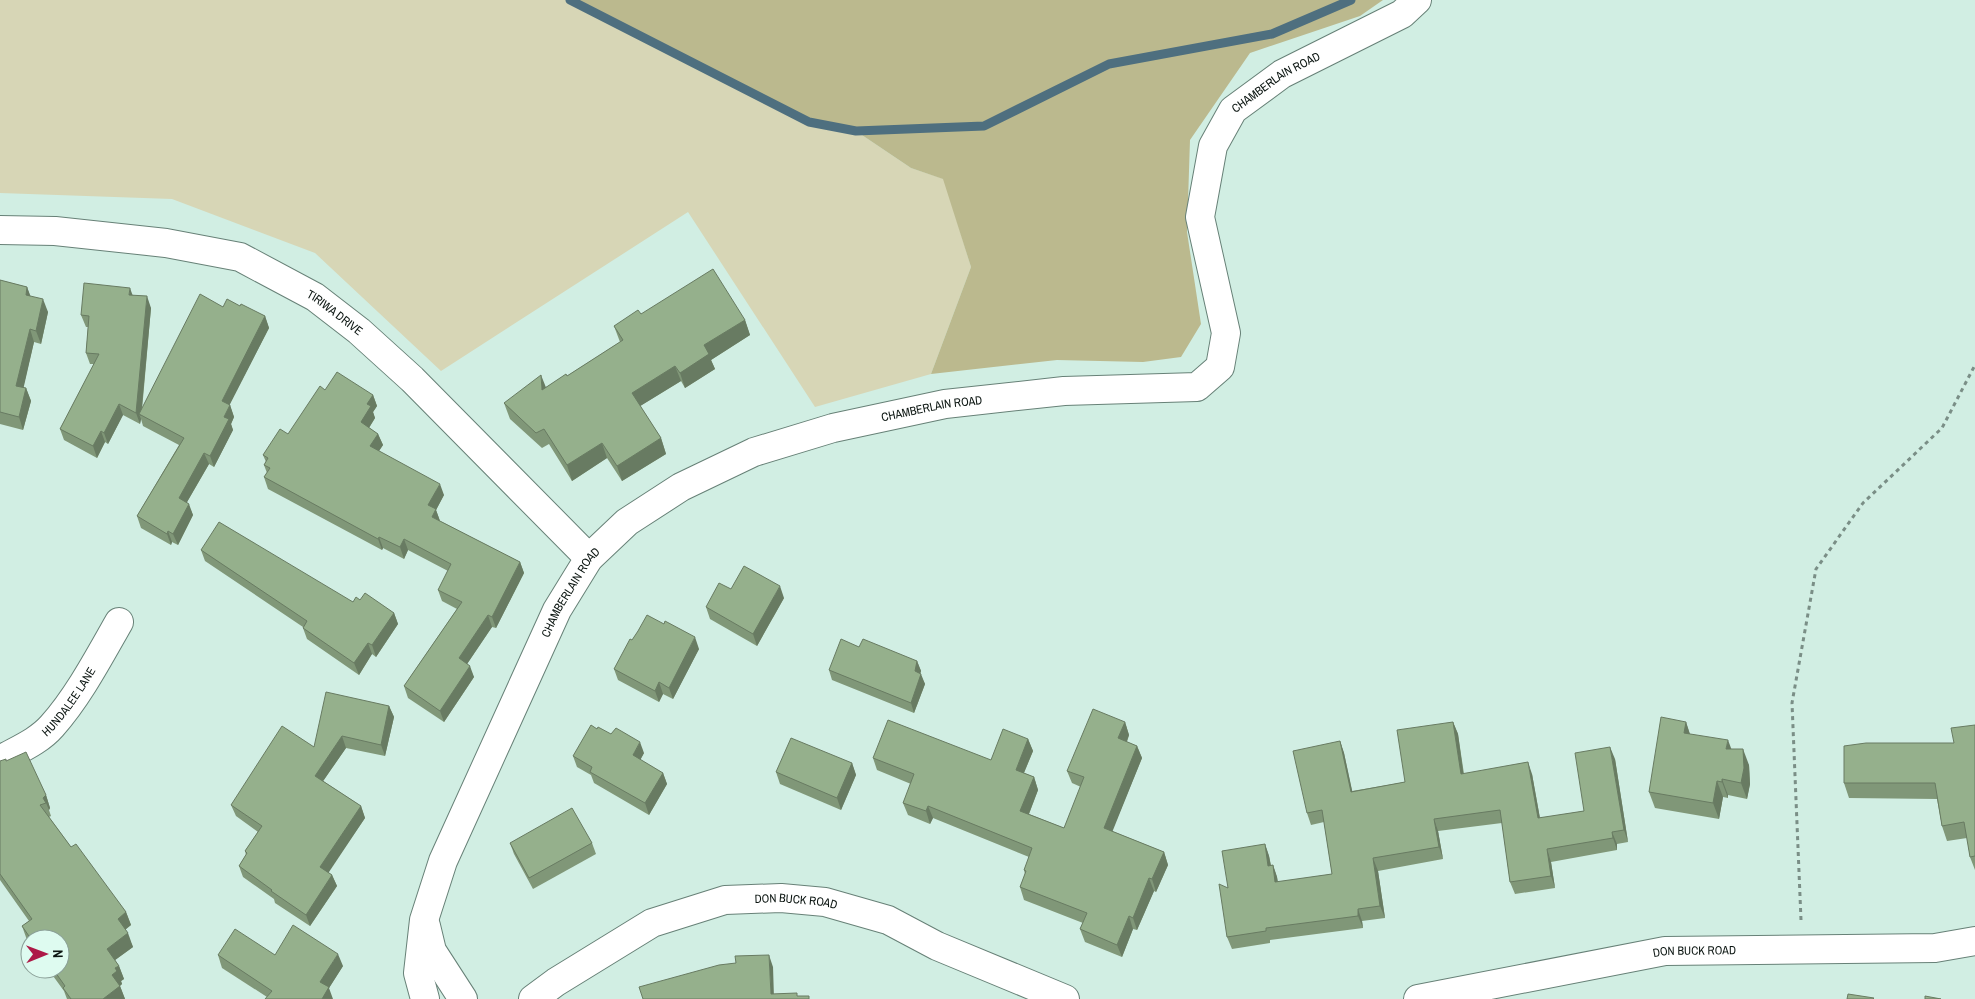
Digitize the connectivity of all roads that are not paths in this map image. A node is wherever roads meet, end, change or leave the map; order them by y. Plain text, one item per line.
1 (1417, 0) edge
2 (0, 230) edge
3 (588, 558) junction
4 (119, 622) dead end
5 (0, 760) edge
6 (424, 920) junction
7 (1975, 942) edge
8 (425, 999) edge
9 (463, 999) edge
10 (533, 999) edge
11 (1065, 999) edge
12 (1418, 999) edge

1 - 3 street, CHAMBERLAIN ROAD
2 - 3 street, TIRIWA DRIVE
3 - 6 street, CHAMBERLAIN ROAD
4 - 5 street, HUNDALEE LANE
6 - 8 street, CHAMBERLAIN ROAD
6 - 9 street
7 - 12 street, DON BUCK ROAD
10 - 11 street, DON BUCK ROAD

